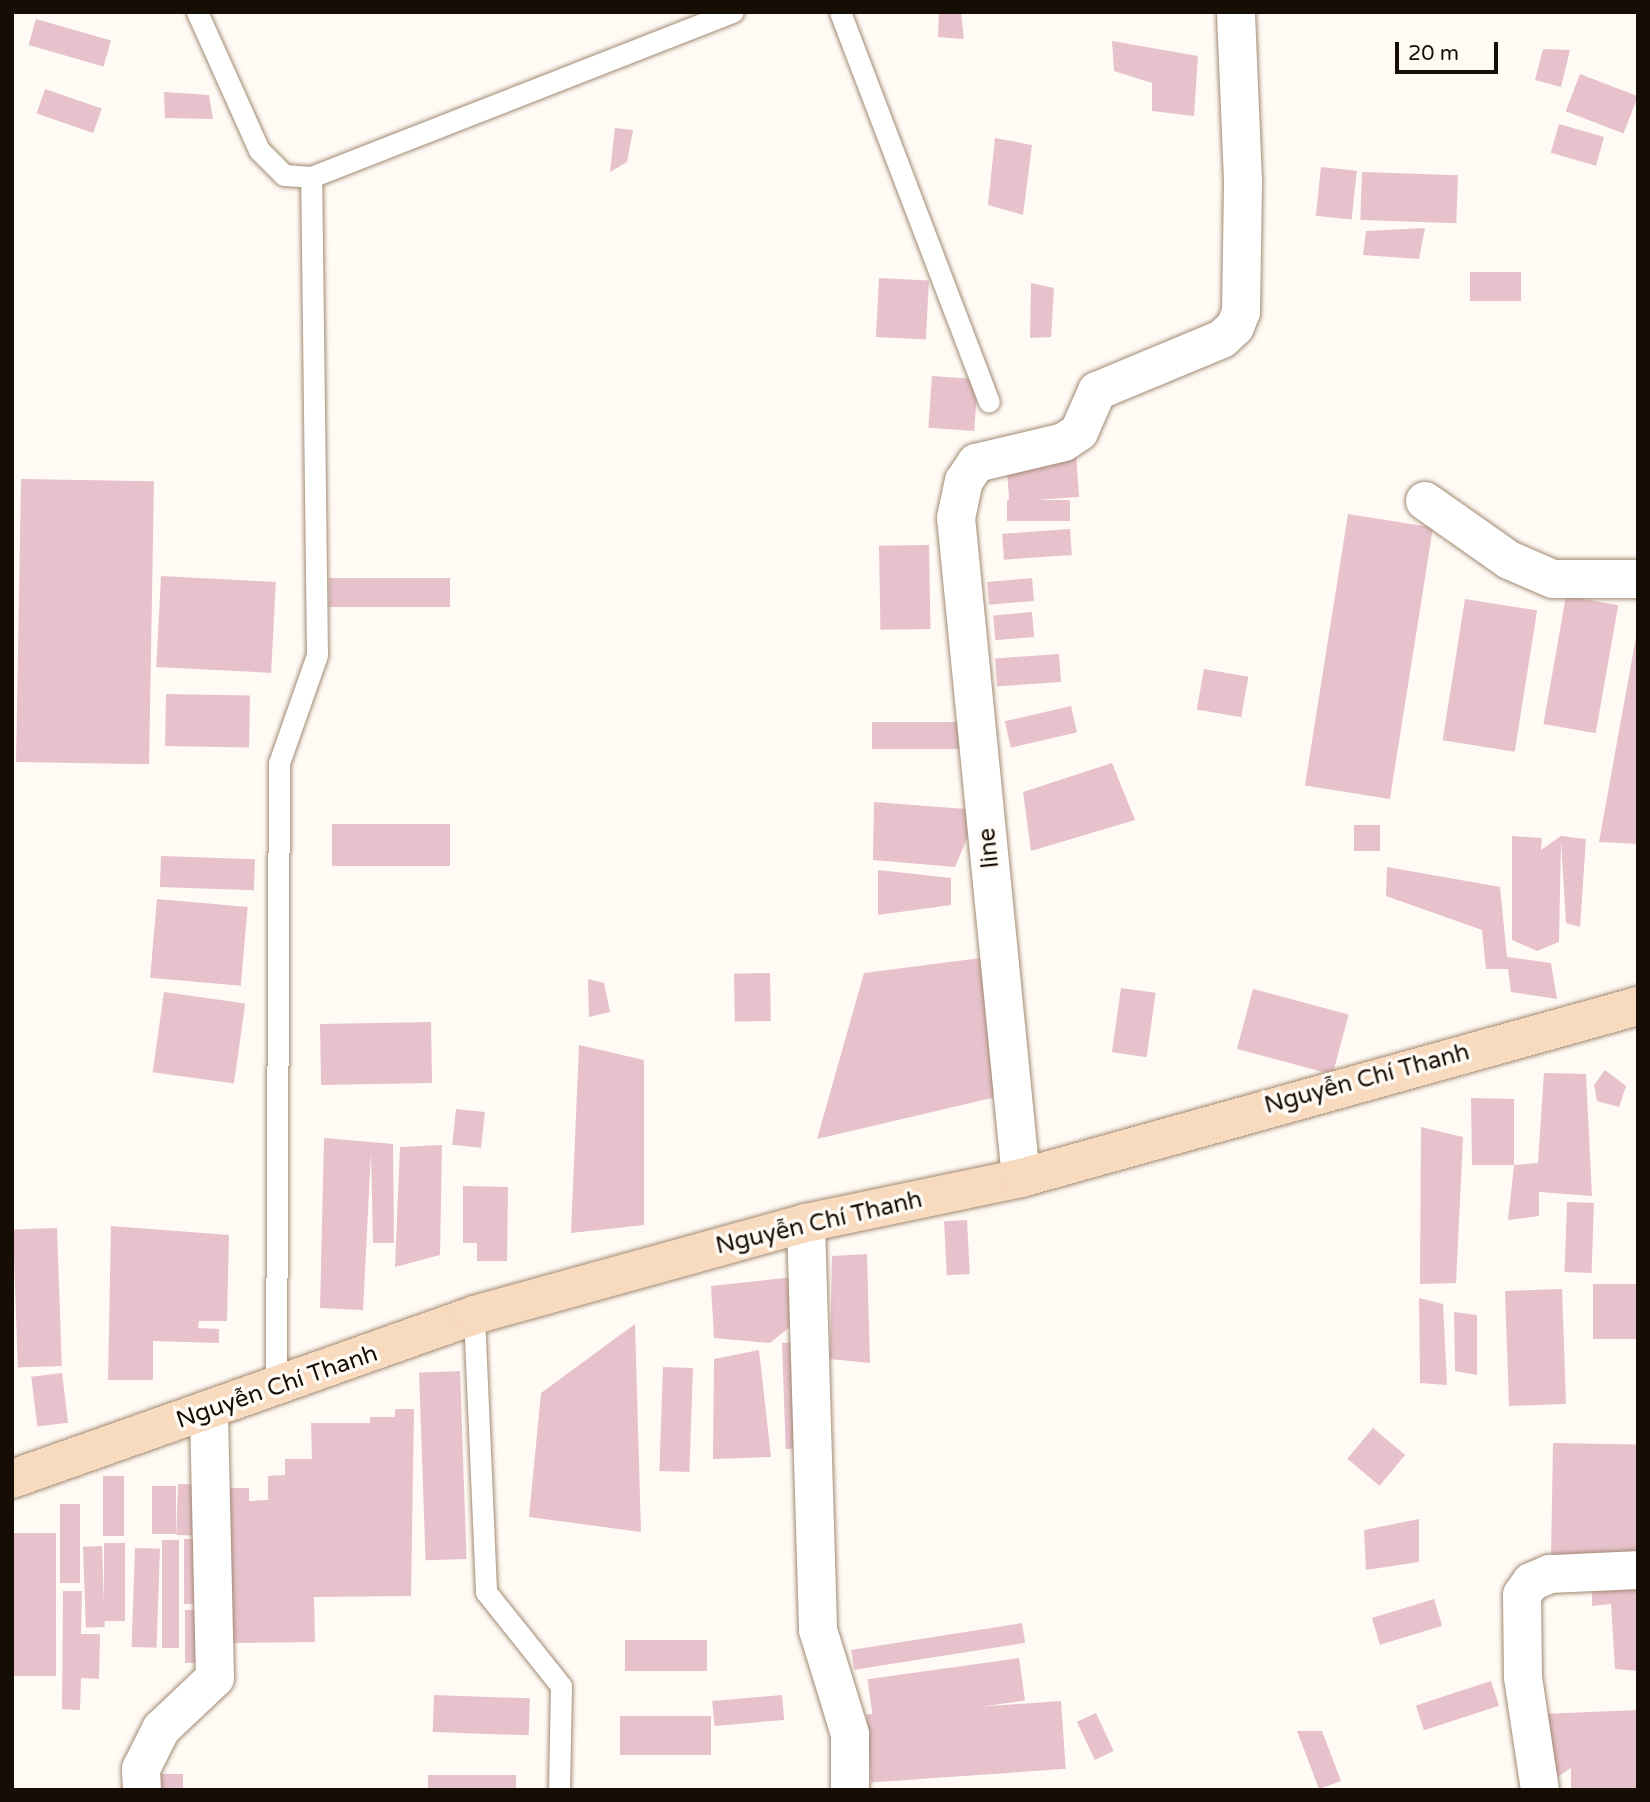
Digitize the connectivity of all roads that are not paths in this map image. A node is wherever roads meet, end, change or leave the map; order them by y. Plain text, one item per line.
1 (197, 12) edge
2 (733, 12) edge
3 (840, 12) edge
4 (1236, 12) edge
5 (311, 177) junction
6 (989, 402) dead end
7 (1425, 501) dead end
8 (1638, 579) edge
9 (1638, 1006) edge
10 (1021, 1178) junction
11 (806, 1223) junction
12 (474, 1315) junction
13 (276, 1389) junction
14 (209, 1410) junction
15 (12, 1479) edge
16 (1638, 1570) edge
17 (142, 1790) edge
18 (559, 1790) edge
19 (850, 1790) edge
20 (1540, 1790) edge

1 - 5 lane
2 - 5 lane
3 - 6 lane
4 - 10 street, line
5 - 13 lane
7 - 8 street
9 - 10 main road, Nguyễn Chí Thanh
10 - 11 main road, Nguyễn Chí Thanh
11 - 12 main road, Nguyễn Chí Thanh
11 - 19 street
12 - 13 main road, Nguyễn Chí Thanh
12 - 18 lane
13 - 14 main road, Nguyễn Chí Thanh
14 - 15 main road, Nguyễn Chí Thanh
14 - 17 street
16 - 20 street

